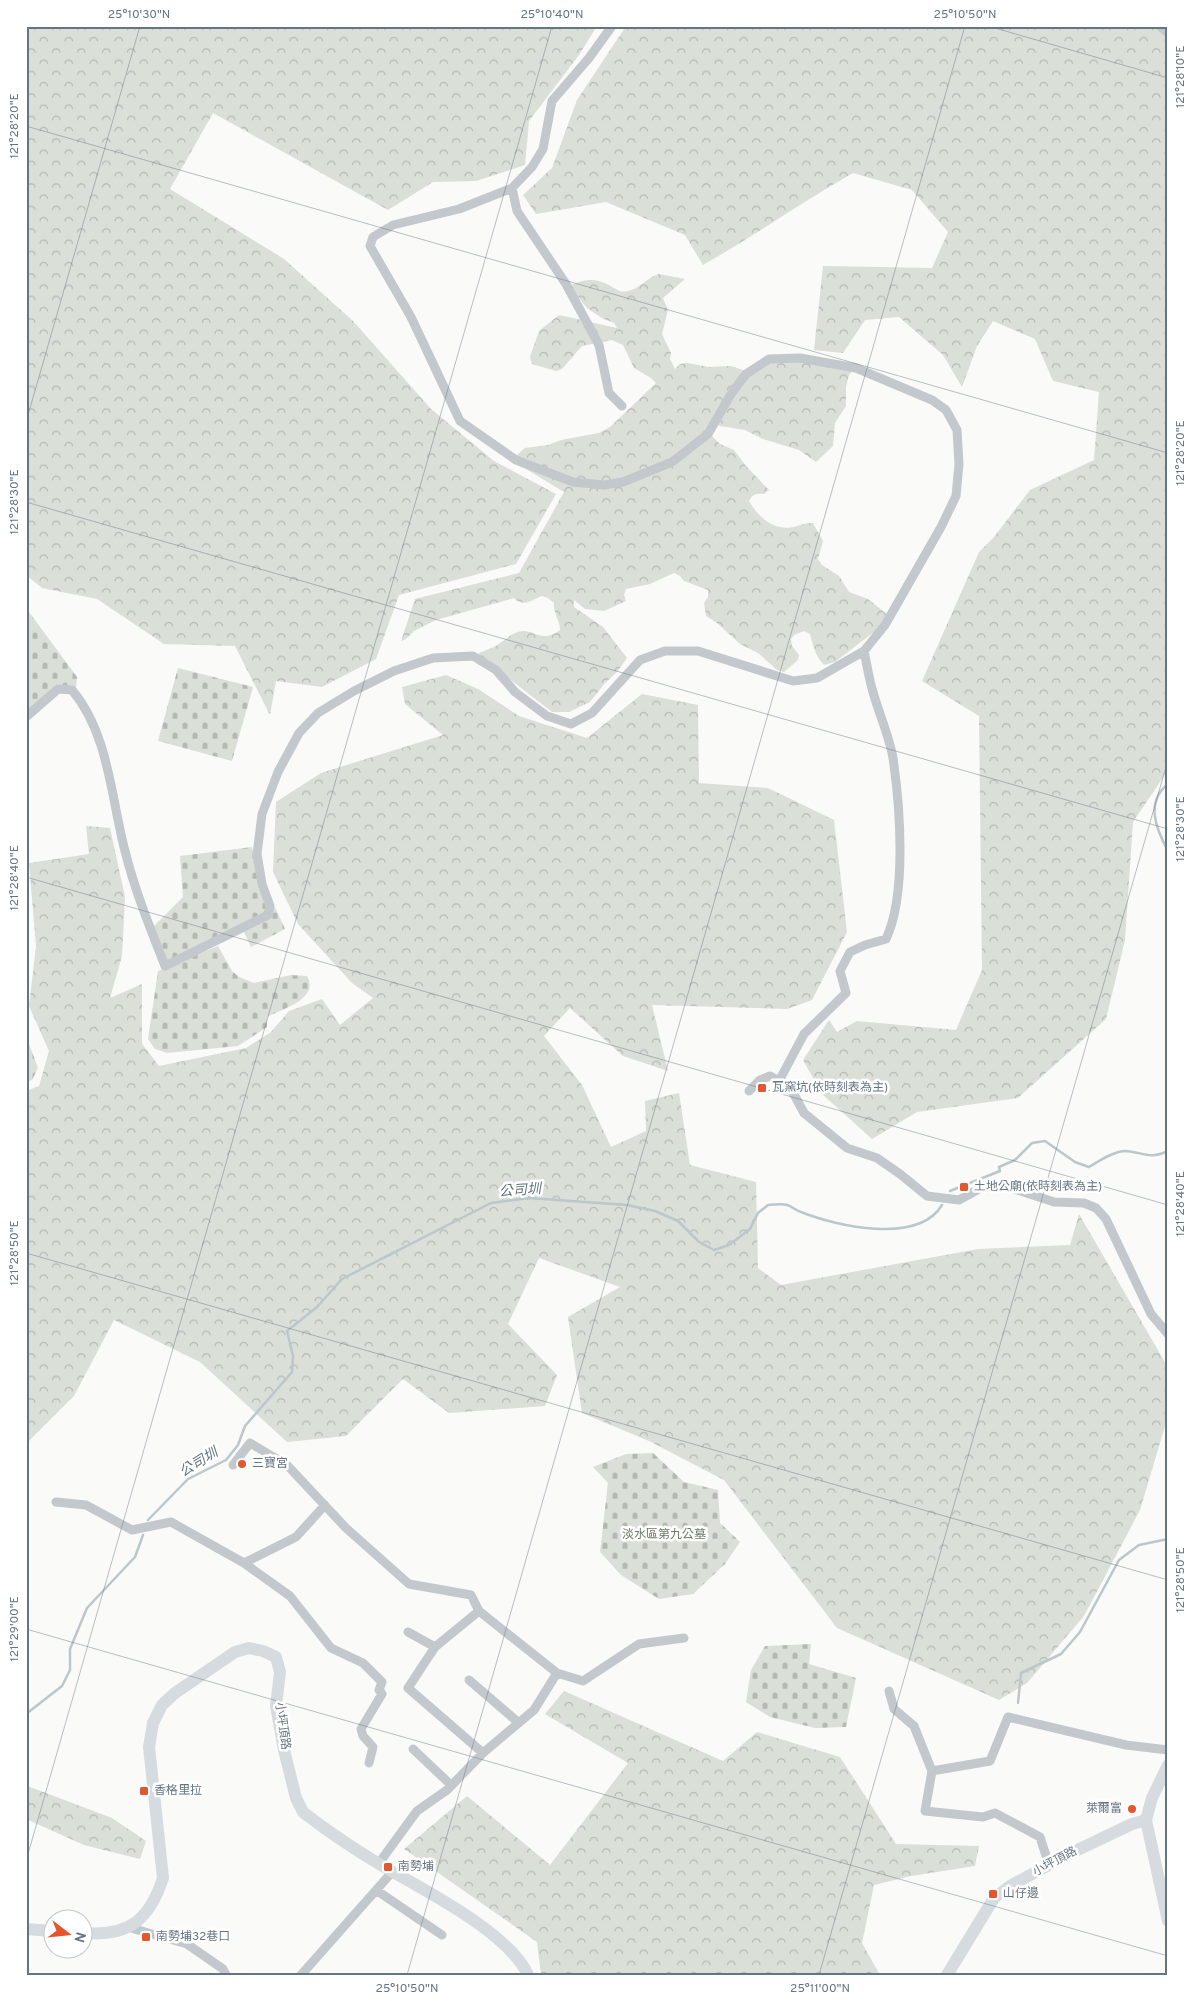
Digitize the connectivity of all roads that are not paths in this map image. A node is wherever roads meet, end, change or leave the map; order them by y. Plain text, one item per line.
1 (612, 26) edge
2 (1160, 26) edge
3 (1168, 33) edge
4 (512, 188) junction
5 (622, 406) dead end
6 (864, 651) junction
7 (26, 717) edge
8 (779, 1081) junction
9 (748, 1091) dead end
10 (1168, 1334) edge
11 (233, 1466) dead end
12 (56, 1502) dead end
13 (325, 1504) junction
14 (244, 1563) junction
15 (478, 1611) junction
16 (408, 1632) dead end
17 (684, 1638) dead end
18 (435, 1647) junction
19 (557, 1673) junction
20 (469, 1680) dead end
21 (889, 1691) dead end
22 (519, 1723) junction
23 (413, 1749) dead end
24 (1168, 1750) edge
25 (482, 1753) junction
26 (369, 1763) dead end
27 (1168, 1765) edge
28 (932, 1771) junction
29 (451, 1785) junction
30 (1146, 1820) junction
31 (379, 1864) junction
32 (1049, 1865) junction
33 (393, 1871) junction
34 (376, 1890) junction
35 (1168, 1921) edge
36 (131, 1928) junction
37 (26, 1929) edge
38 (42, 1930) edge
39 (92, 1933) edge
40 (442, 1935) dead end
41 (226, 1975) edge
42 (301, 1975) edge
43 (528, 1975) edge
44 (947, 1975) edge

1 - 4 street
2 - 3 street
4 - 5 street
4 - 6 street
6 - 7 street
6 - 8 street
8 - 9 street
8 - 10 street
11 - 13 street
12 - 14 street
13 - 14 street
13 - 15 street
14 - 26 street
15 - 18 street
15 - 19 street
16 - 18 street
17 - 19 street
18 - 25 street
19 - 22 street
20 - 22 street
21 - 28 street
22 - 25 street
23 - 29 street
24 - 28 street
25 - 29 street
27 - 30 street
28 - 32 street
29 - 31 street
30 - 32 street, 小坪頂路
30 - 35 street
31 - 33 street, 小坪頂路
31 - 36 street, 小坪頂路
32 - 44 street, 小坪頂路
33 - 34 street
33 - 43 street, 小坪頂路
34 - 40 street
34 - 42 street
36 - 39 street
36 - 41 street
37 - 38 street

